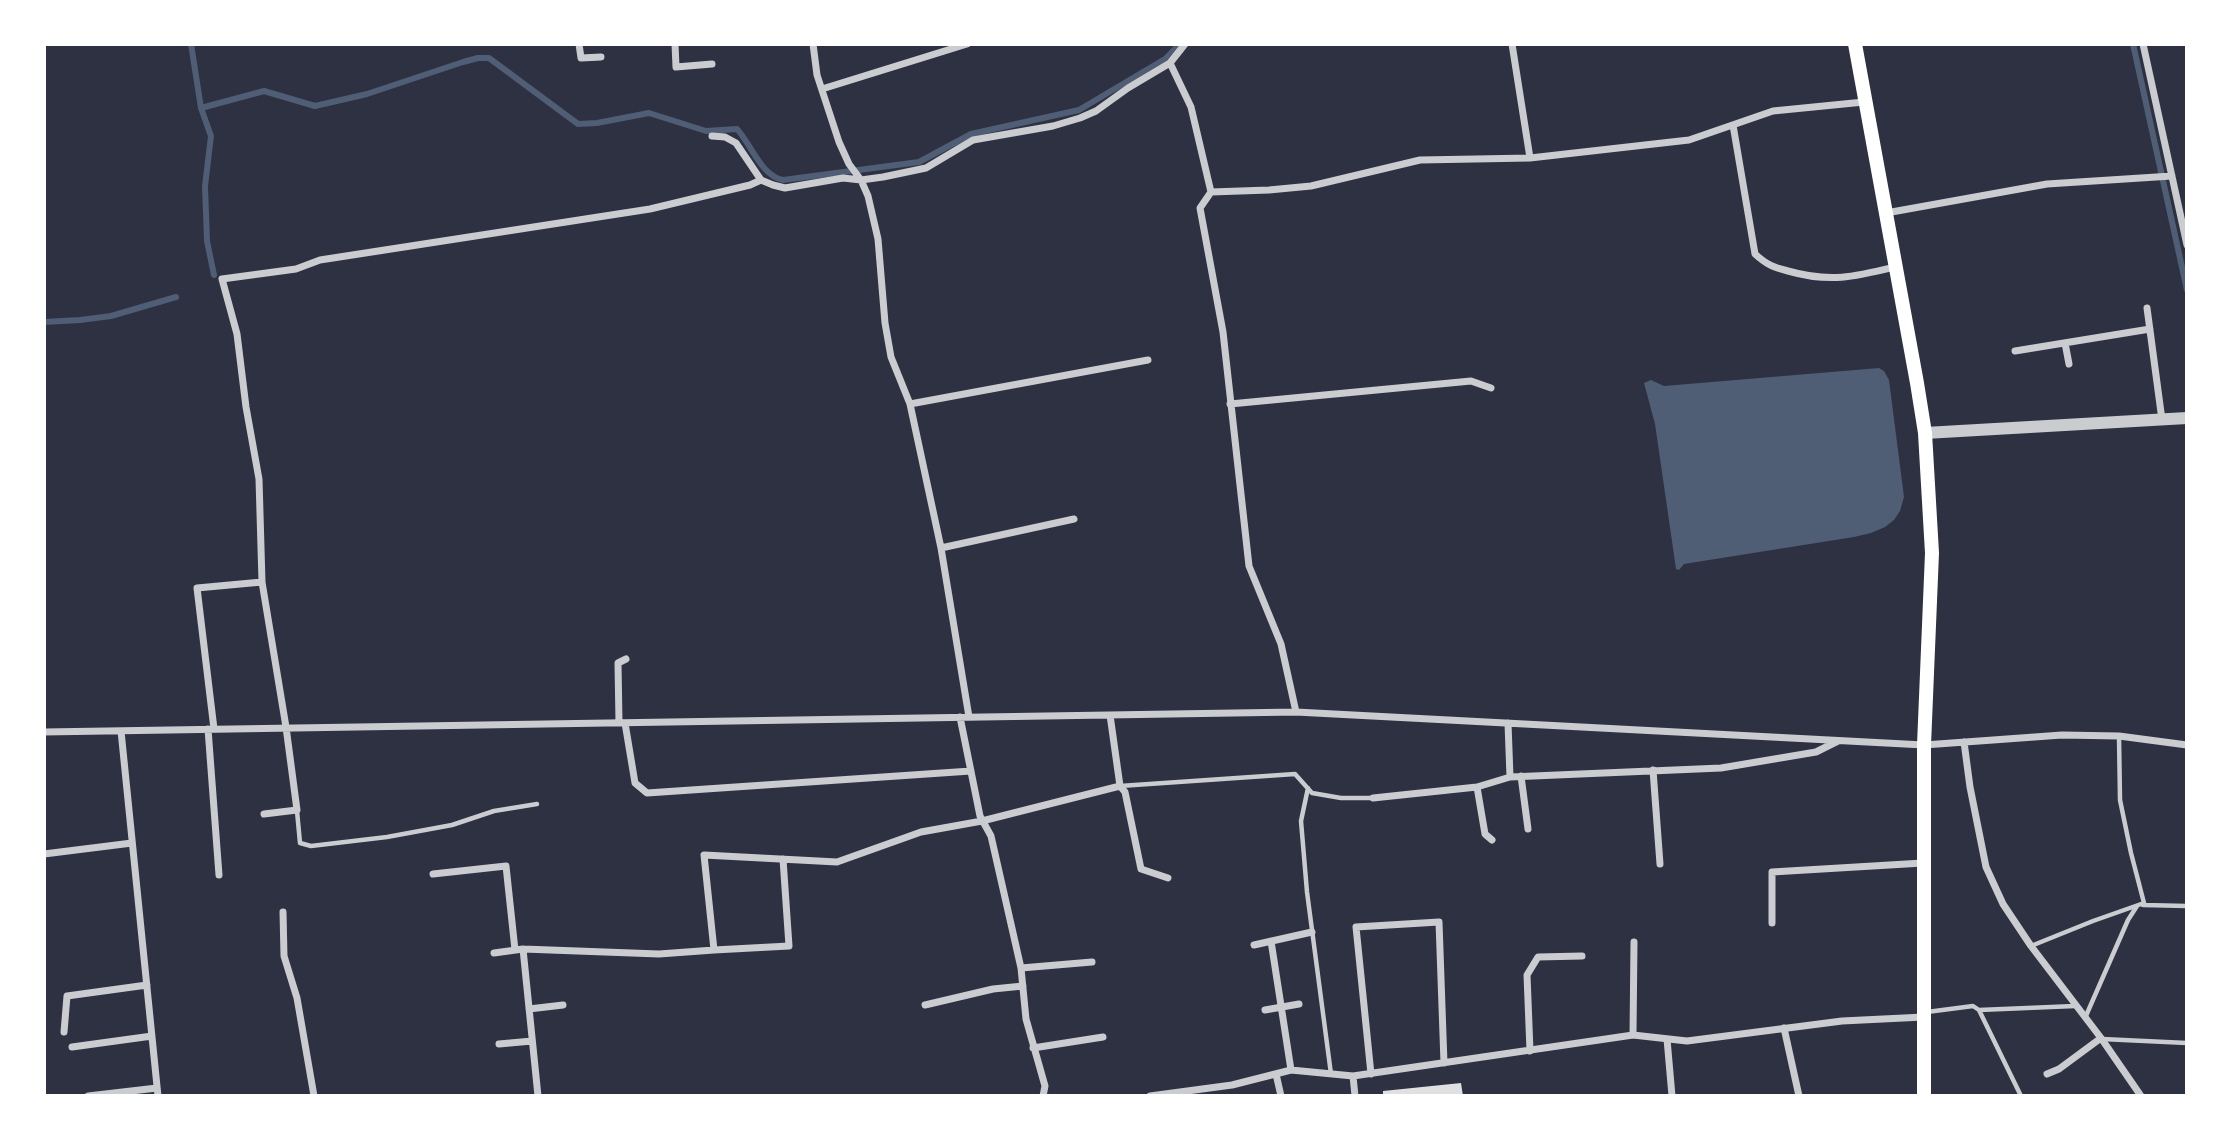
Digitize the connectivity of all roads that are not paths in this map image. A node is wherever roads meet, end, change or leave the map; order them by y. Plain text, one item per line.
1 (579, 44) edge
2 (675, 44) edge
3 (813, 44) edge
4 (967, 44) edge
5 (1185, 44) edge
6 (1515, 44) edge
7 (1855, 44) edge
8 (2143, 44) edge
9 (601, 57) dead end
10 (1170, 63) junction
11 (712, 64) dead end
12 (822, 89) junction
13 (1864, 102) junction
14 (1733, 125) junction
15 (712, 136) dead end
16 (1530, 158) junction
17 (858, 176) junction
18 (2165, 176) junction
19 (761, 180) junction
20 (1212, 192) junction
21 (1886, 213) junction
22 (2187, 245) edge
23 (1896, 267) junction
24 (2147, 307) dead end
25 (2150, 329) junction
26 (2065, 343) junction
27 (2015, 351) dead end
28 (1148, 359) dead end
29 (2069, 364) dead end
30 (1491, 388) dead end
31 (910, 404) junction
32 (1230, 404) junction
33 (2187, 418) edge
34 (2162, 419) junction
35 (1925, 433) junction
36 (1074, 519) dead end
37 (941, 548) junction
38 (262, 582) junction
39 (626, 659) dead end
40 (1296, 712) junction
41 (1110, 715) junction
42 (965, 717) junction
43 (622, 723) junction
44 (1508, 723) junction
45 (286, 727) junction
46 (211, 729) junction
47 (121, 731) junction
48 (44, 732) edge
49 (2119, 736) junction
50 (1838, 740) junction
51 (1964, 742) junction
52 (1924, 745) junction
53 (2187, 745) edge
54 (1653, 770) junction
55 (971, 771) junction
56 (1510, 776) junction
57 (1521, 776) junction
58 (1119, 786) junction
59 (1477, 787) junction
60 (1308, 789) junction
61 (1373, 799) joint
62 (537, 804) dead end
63 (297, 810) junction
64 (264, 814) dead end
65 (982, 821) junction
66 (1528, 829) dead end
67 (1492, 840) dead end
68 (132, 843) junction
69 (44, 854) edge
70 (783, 859) junction
71 (1924, 863) junction
72 (1660, 864) dead end
73 (433, 874) dead end
74 (219, 876) dead end
75 (1168, 878) dead end
76 (2139, 905) junction
77 (2187, 906) edge
78 (283, 912) dead end
79 (1772, 923) dead end
80 (1312, 932) junction
81 (1270, 941) junction
82 (1634, 942) dead end
83 (1254, 944) dead end
84 (2031, 946) junction
85 (519, 950) junction
86 (714, 950) junction
87 (495, 953) dead end
88 (1582, 956) dead end
89 (1091, 962) dead end
90 (1021, 968) junction
91 (147, 985) junction
92 (1023, 986) junction
93 (1298, 1004) dead end
94 (563, 1005) dead end
95 (925, 1005) dead end
96 (2075, 1006) junction
97 (1281, 1007) junction
98 (529, 1009) junction
99 (1265, 1010) dead end
100 (1979, 1010) junction
101 (1924, 1015) junction
102 (2085, 1018) junction
103 (1784, 1028) junction
104 (64, 1032) dead end
105 (1633, 1035) junction
106 (152, 1036) junction
107 (1103, 1037) dead end
108 (1667, 1038) junction
109 (2101, 1038) junction
110 (532, 1041) junction
111 (2187, 1043) edge
112 (499, 1044) dead end
113 (72, 1047) dead end
114 (1033, 1048) junction
115 (1530, 1051) junction
116 (1444, 1063) junction
117 (1291, 1070) junction
118 (1276, 1074) junction
119 (1331, 1074) junction
120 (1370, 1074) junction
121 (2047, 1074) dead end
122 (1353, 1076) junction
123 (158, 1092) edge
124 (1182, 1095) edge
125 (88, 1096) edge
126 (314, 1096) edge
127 (538, 1096) edge
128 (1043, 1096) edge
129 (1150, 1096) edge
130 (1281, 1096) edge
131 (1355, 1096) edge
132 (1672, 1096) edge
133 (1799, 1096) edge
134 (1924, 1096) edge
135 (2021, 1096) edge
136 (2141, 1096) edge

1 - 9 street
2 - 11 street
3 - 12 street
4 - 12 street
5 - 10 street
6 - 16 street
7 - 13 main road
8 - 18 street
10 - 17 street
10 - 20 street
12 - 17 street
13 - 14 street
13 - 21 main road
14 - 16 street
14 - 23 street
15 - 19 street
16 - 20 street
17 - 19 street
17 - 31 street
18 - 21 street
18 - 22 street
19 - 38 street
20 - 32 street
21 - 23 main road
23 - 35 main road
24 - 25 street
25 - 26 street
25 - 34 street
26 - 27 street
26 - 29 street
28 - 31 street
30 - 32 street
31 - 37 street
32 - 40 street
33 - 34 street
34 - 35 street
35 - 52 main road
36 - 37 street
37 - 42 street
38 - 45 street
38 - 46 street
39 - 43 street
40 - 41 street
40 - 44 street
41 - 42 street
41 - 58 street
42 - 43 street
42 - 55 street
43 - 45 street
43 - 55 street
44 - 50 street
44 - 56 street
45 - 46 street
45 - 63 street
46 - 47 street
46 - 74 street
47 - 48 street
47 - 68 street
49 - 51 street
49 - 53 street
49 - 76 lane
50 - 52 street
50 - 54 street
51 - 52 street
51 - 84 street
52 - 71 main road
54 - 57 street
54 - 72 street
55 - 65 street
56 - 57 street
56 - 59 street
57 - 66 street
58 - 60 lane
58 - 65 street
58 - 75 street
59 - 61 street
59 - 67 street
60 - 61 lane
60 - 80 lane
62 - 63 lane
63 - 64 street
65 - 70 street
65 - 90 street
68 - 69 street
68 - 91 street
70 - 86 street
70 - 86 street
71 - 79 street
71 - 101 main road
73 - 85 street
76 - 77 lane
76 - 84 lane
76 - 102 lane
78 - 126 street
80 - 81 street
80 - 119 lane
81 - 83 street
81 - 97 street
82 - 105 street
84 - 96 street
85 - 86 street
85 - 87 street
85 - 98 street
88 - 115 street
89 - 90 street
90 - 92 street
91 - 104 street
91 - 106 street
92 - 95 street
92 - 114 street
93 - 97 street
94 - 98 street
96 - 100 lane
96 - 102 street
97 - 99 street
97 - 117 street
98 - 110 street
100 - 101 lane
100 - 135 lane
101 - 103 street
101 - 134 main road
102 - 109 street
103 - 108 street
103 - 133 street
105 - 108 street
105 - 115 street
106 - 113 street
106 - 123 street
107 - 114 street
108 - 132 street
109 - 111 lane
109 - 121 street
109 - 136 street
110 - 112 street
110 - 127 street
114 - 128 street
115 - 116 street
116 - 120 street
116 - 120 street
117 - 118 street
117 - 119 street
118 - 124 street
118 - 130 street
119 - 122 street
120 - 122 street
122 - 131 street
123 - 125 street
124 - 129 street

